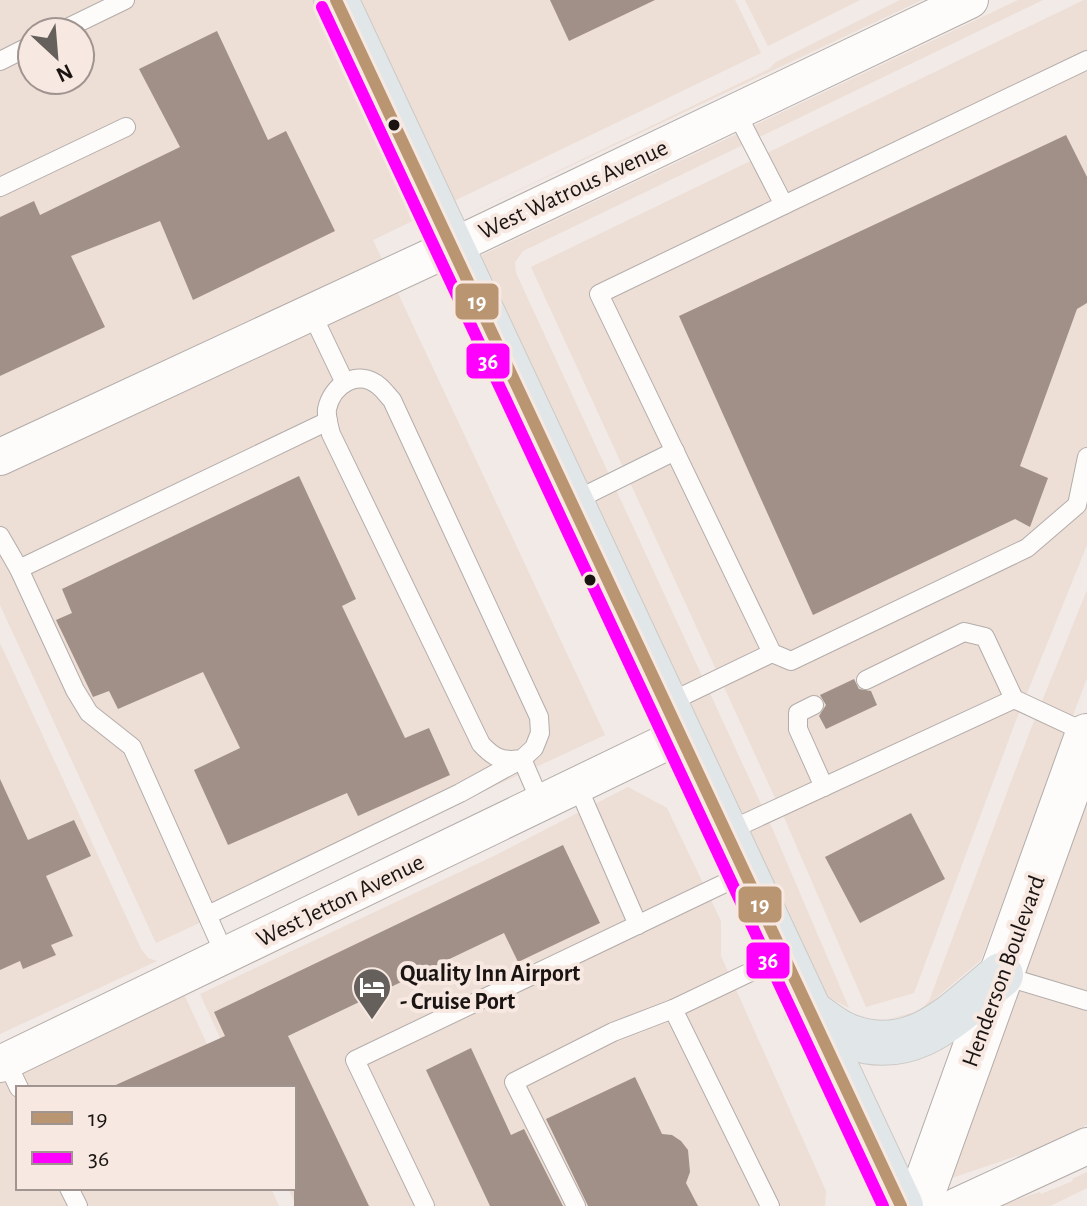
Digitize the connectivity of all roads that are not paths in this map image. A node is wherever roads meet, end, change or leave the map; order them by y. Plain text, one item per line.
1 (125, 0) edge
2 (336, 0) edge
3 (970, 0) edge
4 (92, 16) edge
5 (1087, 61) edge
6 (736, 112) junction
7 (126, 127) dead end
8 (0, 187) edge
9 (784, 205) junction
10 (450, 248) junction
11 (311, 312) junction
12 (344, 381) junction
13 (328, 421) junction
14 (675, 451) junction
15 (0, 457) edge
16 (1087, 457) edge
17 (570, 503) junction
18 (1082, 506) edge
19 (0, 536) edge
20 (19, 569) junction
21 (772, 653) junction
22 (866, 680) dead end
23 (1014, 699) junction
24 (814, 705) dead end
25 (672, 720) junction
26 (1087, 735) edge
27 (522, 759) junction
28 (577, 785) junction
29 (824, 787) junction
30 (541, 803) junction
31 (724, 833) junction
32 (744, 874) junction
33 (208, 915) junction
34 (638, 925) junction
35 (225, 955) junction
36 (782, 957) junction
37 (1001, 975) junction
38 (1080, 999) edge
39 (673, 1009) junction
40 (806, 1009) junction
41 (8, 1071) edge
42 (1087, 1146) edge
43 (425, 1206) edge
44 (576, 1206) edge
45 (770, 1206) edge
46 (901, 1206) edge
47 (918, 1206) edge
48 (957, 1206) edge

1 - 4 lane
2 - 10 main road
3 - 6 street, West Watrous Avenue
5 - 9 lane
6 - 9 lane
6 - 10 street, West Watrous Avenue
7 - 8 lane
9 - 14 lane
10 - 11 street, West Watrous Avenue
10 - 17 main road
11 - 12 lane
11 - 15 street, West Watrous Avenue
12 - 13 lane
12 - 27 lane
13 - 20 lane
13 - 27 lane
14 - 17 lane
14 - 21 lane
16 - 18 lane
17 - 25 main road
18 - 21 lane
19 - 20 lane
20 - 33 lane
21 - 25 lane
22 - 23 lane
23 - 26 lane
23 - 29 lane
24 - 29 lane
25 - 28 street, West Jetton Avenue
25 - 31 main road
26 - 37 main road, Henderson Boulevard
27 - 30 lane
27 - 33 lane
28 - 30 street, West Jetton Avenue
28 - 34 lane
29 - 31 lane
30 - 35 street, West Jetton Avenue
31 - 32 main road
32 - 34 lane
32 - 36 main road
33 - 35 lane
34 - 43 lane
35 - 41 street, West Jetton Avenue
36 - 39 lane
36 - 40 main road
37 - 38 lane
37 - 40 main road
37 - 47 main road, Henderson Boulevard
39 - 44 lane
39 - 45 lane
40 - 46 main road
42 - 48 street

